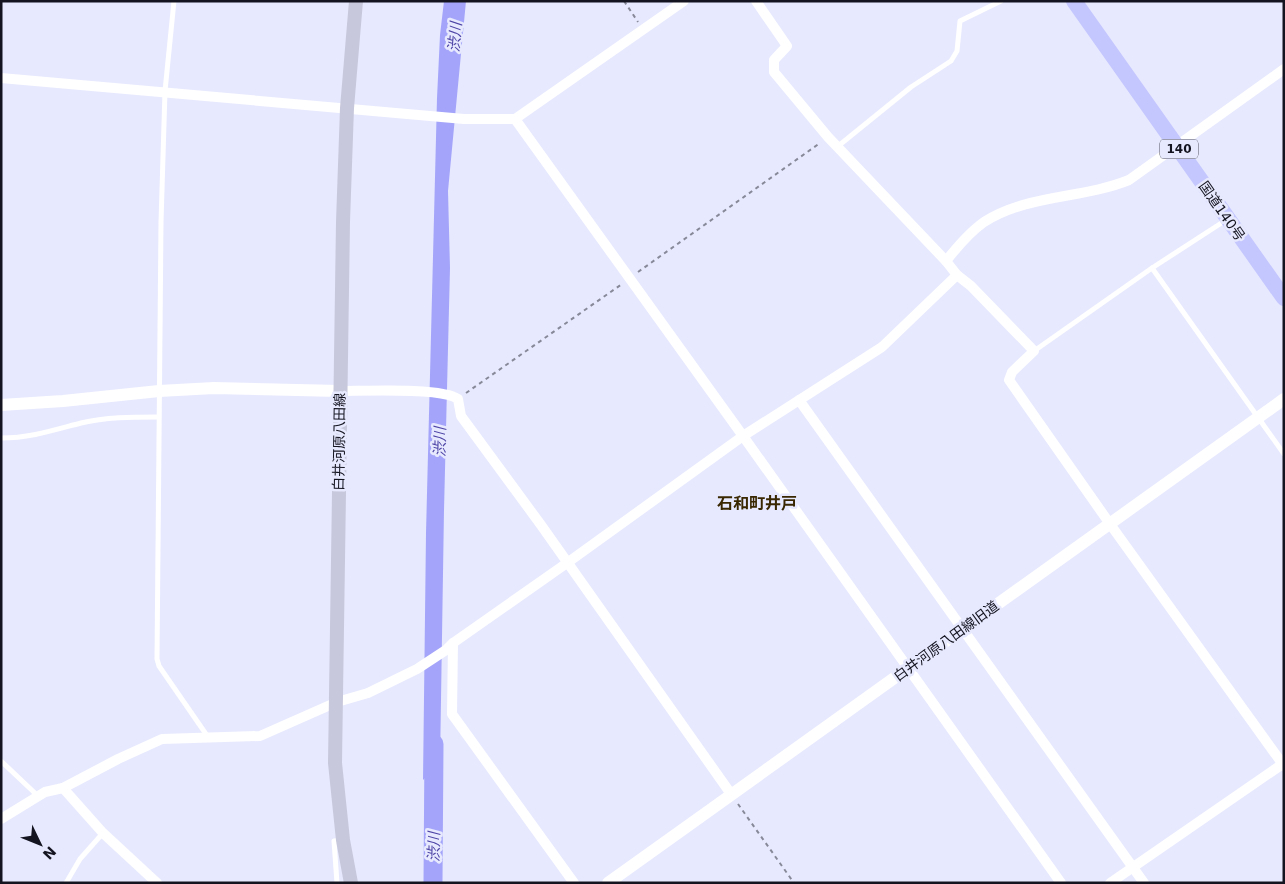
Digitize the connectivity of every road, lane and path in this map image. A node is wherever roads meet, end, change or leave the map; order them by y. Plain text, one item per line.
1 (174, 1) edge
2 (356, 1) edge
3 (624, 1) edge
4 (684, 1) edge
5 (756, 1) edge
6 (1001, 1) edge
7 (1074, 1) edge
8 (644, 29) junction
9 (1284, 69) edge
10 (1, 78) edge
11 (164, 91) junction
12 (347, 108) junction
13 (515, 120) junction
14 (828, 137) junction
15 (1177, 146) junction
16 (837, 147) junction
17 (1228, 219) junction
18 (946, 261) junction
19 (1152, 268) junction
20 (957, 274) junction
21 (629, 279) junction
22 (1284, 298) edge
23 (1034, 351) junction
24 (159, 391) junction
25 (340, 391) junction
26 (456, 397) junction
27 (1284, 399) edge
28 (799, 400) junction
29 (1, 405) edge
30 (158, 417) junction
31 (1258, 418) junction
32 (742, 436) junction
33 (1, 438) edge
34 (1284, 454) edge
35 (1110, 524) junction
36 (567, 563) junction
37 (963, 628) junction
38 (450, 647) junction
39 (908, 669) junction
40 (336, 702) junction
41 (208, 738) junction
42 (1, 761) edge
43 (1283, 764) edge
44 (63, 788) junction
45 (731, 794) junction
46 (38, 796) junction
47 (1, 818) edge
48 (103, 833) junction
49 (343, 840) junction
50 (1132, 867) junction
51 (66, 883) edge
52 (157, 883) edge
53 (337, 883) edge
54 (351, 883) edge
55 (574, 883) edge
56 (608, 883) edge
57 (794, 883) edge
58 (1060, 883) edge
59 (1110, 883) edge
60 (1144, 883) edge

1 - 11 lane
2 - 12 main road, 白井河原八田線
3 - 8 path
4 - 8 street
5 - 14 street
6 - 16 lane
7 - 15 highway, 国道140号 / 140
8 - 13 street
9 - 15 street
10 - 11 street
11 - 12 street
11 - 24 lane
12 - 13 street
12 - 25 main road, 白井河原八田線
13 - 21 street
14 - 16 street
14 - 21 path
15 - 17 highway, 国道140号 / 140
15 - 18 street
16 - 18 street
17 - 19 lane
17 - 22 highway, 国道140号 / 140
18 - 20 street
19 - 23 lane
19 - 31 lane
20 - 23 street
20 - 28 street
21 - 26 path
21 - 32 street
23 - 35 street
24 - 25 street
24 - 29 street
24 - 30 lane
25 - 26 street
25 - 40 main road, 白井河原八田線
26 - 36 street
27 - 31 street, 白井河原八田線旧道
28 - 32 street
28 - 37 street
30 - 33 lane
30 - 41 lane
31 - 34 lane
31 - 35 street, 白井河原八田線旧道
32 - 36 street
32 - 39 street
35 - 37 street, 白井河原八田線旧道
35 - 43 street
36 - 38 street
36 - 45 street
37 - 39 street, 白井河原八田線旧道
37 - 50 street
38 - 40 street
38 - 55 street
39 - 45 street, 白井河原八田線旧道
39 - 58 street
40 - 41 street
40 - 49 main road, 白井河原八田線
41 - 44 street
42 - 46 lane
43 - 50 street
44 - 46 street
44 - 48 street
45 - 56 street, 白井河原八田線旧道
45 - 57 path
46 - 47 street
48 - 51 lane
48 - 52 street
49 - 53 lane
49 - 54 main road, 白井河原八田線
50 - 59 street
50 - 60 street

